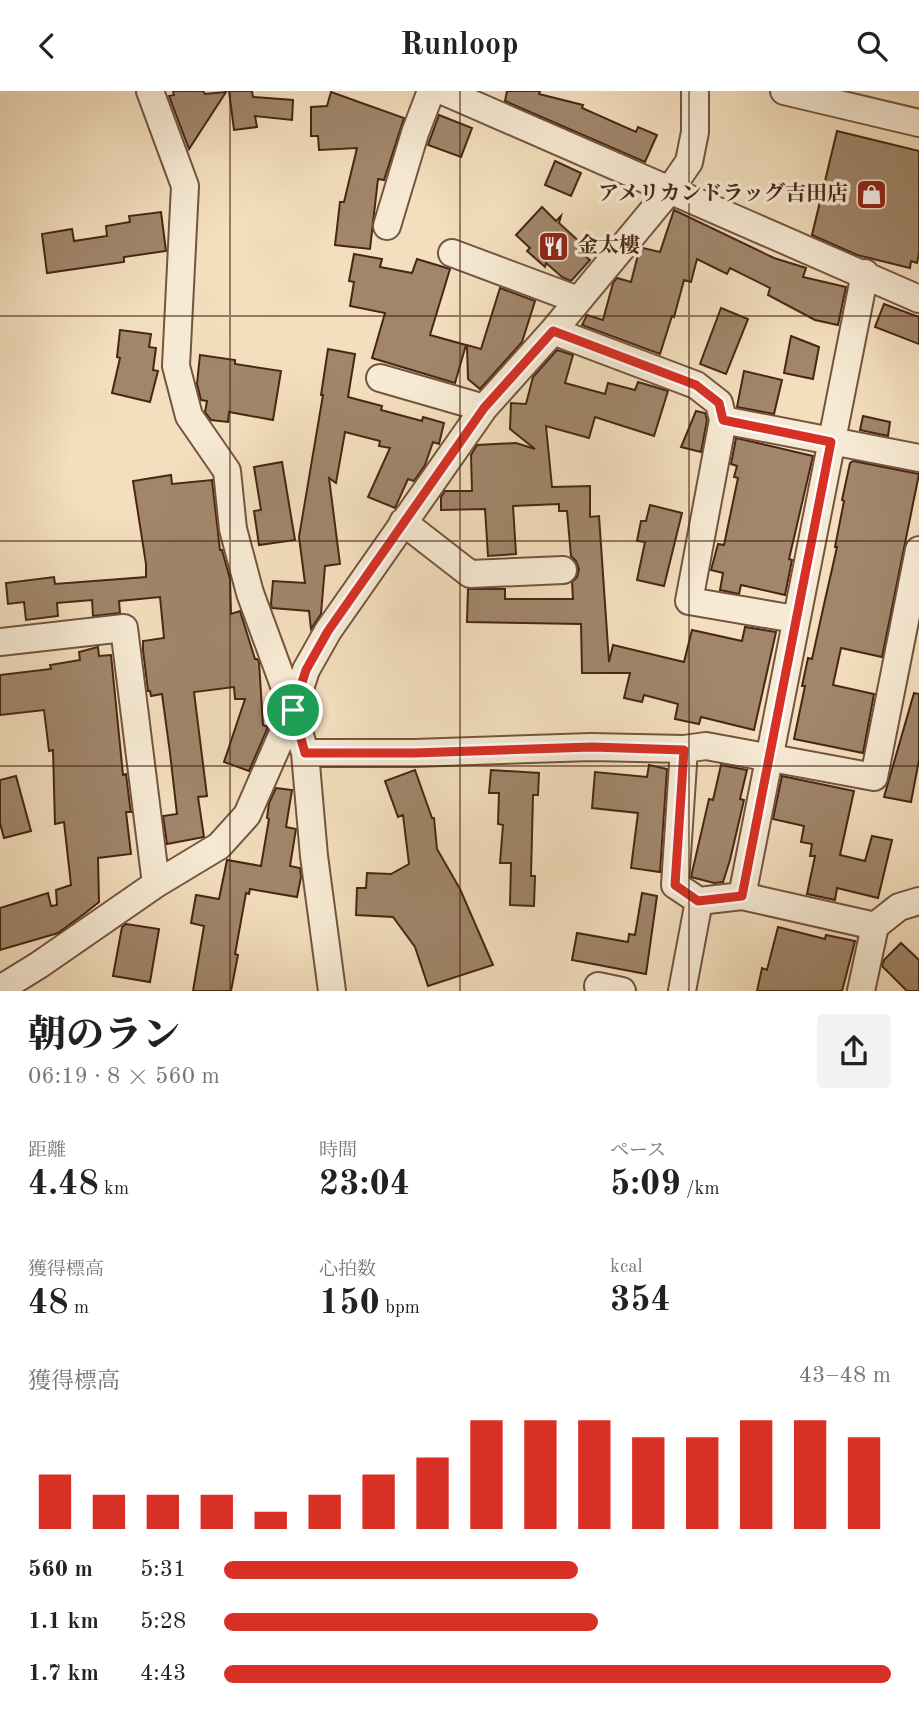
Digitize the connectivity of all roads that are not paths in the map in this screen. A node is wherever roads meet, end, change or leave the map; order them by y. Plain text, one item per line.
1 (150, 91) edge
2 (431, 91) edge
3 (443, 91) edge
4 (695, 91) edge
5 (784, 91) edge
6 (919, 123) edge
7 (669, 191) junction
8 (387, 226) dead end
9 (452, 253) dead end
10 (865, 273) junction
11 (919, 299) edge
12 (578, 300) junction
13 (553, 331) junction
14 (380, 378) dead end
15 (484, 408) junction
16 (723, 420) junction
17 (831, 442) junction
18 (919, 458) edge
19 (403, 521) junction
20 (919, 549) edge
21 (563, 570) dead end
22 (795, 619) junction
23 (0, 642) edge
24 (293, 710) junction
25 (684, 750) junction
26 (305, 753) junction
27 (769, 757) junction
28 (156, 884) junction
29 (742, 896) junction
30 (698, 901) junction
31 (919, 901) edge
32 (875, 926) junction
33 (39, 965) junction
34 (0, 989) edge
35 (33, 991) edge
36 (332, 991) edge
37 (682, 991) edge
38 (861, 991) edge

1 - 24 street
2 - 8 street
3 - 7 street
4 - 7 street
5 - 6 street
7 - 10 street
7 - 12 street
9 - 12 street
10 - 11 street
10 - 17 street
12 - 13 street
13 - 15 street
13 - 16 street
14 - 15 street
15 - 19 street
16 - 17 street
16 - 22 street
17 - 18 street
17 - 22 street
19 - 21 street
19 - 24 street
20 - 27 street
22 - 27 street
23 - 28 street
24 - 26 street
24 - 28 street
25 - 26 street
25 - 27 street
25 - 30 street
26 - 36 street
27 - 29 street
28 - 33 street
29 - 30 street
29 - 32 street
30 - 37 street
31 - 32 street
32 - 38 street
33 - 34 street
33 - 35 street

